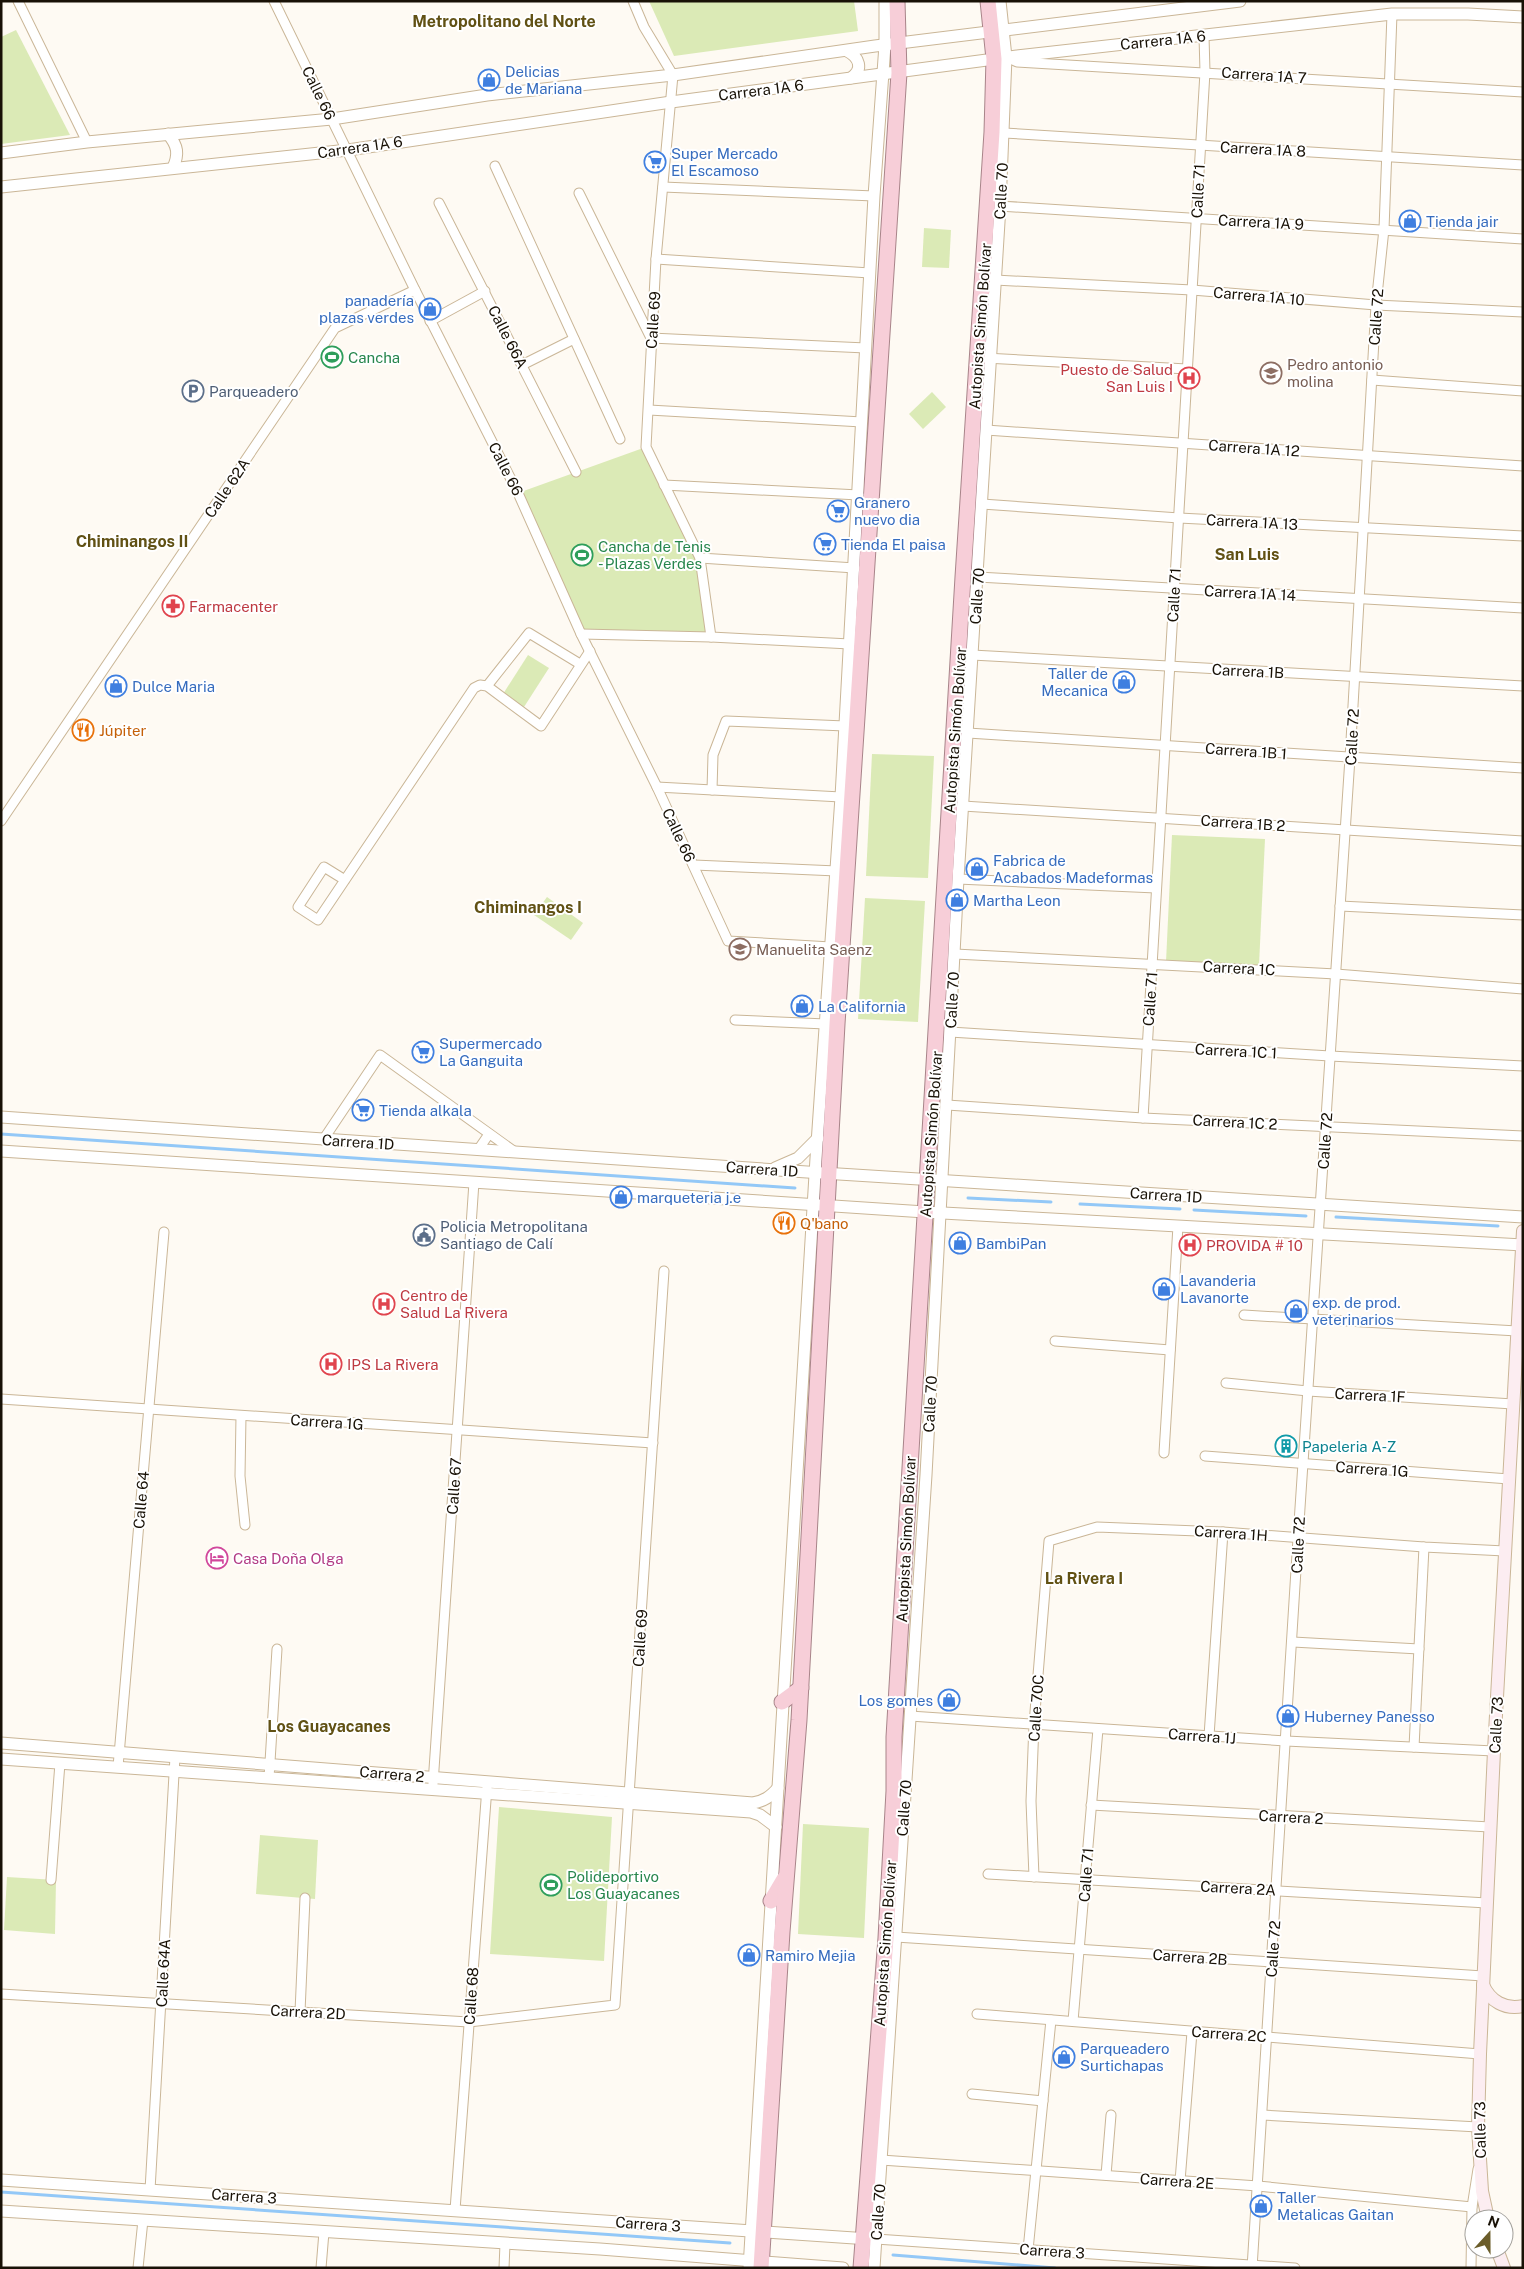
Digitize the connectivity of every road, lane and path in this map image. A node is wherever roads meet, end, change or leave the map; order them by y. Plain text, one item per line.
1 (18, 1) edge
2 (274, 1) edge
3 (633, 1) edge
4 (884, 1) edge
5 (897, 1) edge
6 (988, 1) edge
7 (1000, 1) edge
8 (1240, 1) edge
9 (1156, 6) edge
10 (1392, 14) junction
11 (1523, 18) edge
12 (998, 31) junction
13 (1204, 36) junction
14 (892, 44) junction
15 (847, 51) junction
16 (1000, 58) junction
17 (1205, 72) junction
18 (899, 73) junction
19 (673, 74) junction
20 (884, 74) junction
21 (851, 78) junction
22 (1388, 83) junction
23 (1523, 92) edge
24 (671, 102) junction
25 (332, 119) junction
26 (1004, 133) junction
27 (168, 134) junction
28 (86, 142) junction
29 (1201, 145) junction
30 (348, 150) junction
31 (1, 153) edge
32 (1387, 156) junction
33 (1523, 164) edge
34 (494, 166) dead end
35 (172, 168) junction
36 (1, 186) edge
37 (663, 187) junction
38 (579, 193) dead end
39 (874, 196) junction
40 (439, 203) dead end
41 (1000, 206) junction
42 (1197, 218) junction
43 (1384, 229) junction
44 (1523, 239) edge
45 (656, 259) junction
46 (870, 273) junction
47 (995, 280) junction
48 (415, 290) junction
49 (1192, 290) junction
50 (485, 291) junction
51 (1376, 305) junction
52 (654, 311) junction
53 (1523, 312) edge
54 (639, 314) junction
55 (430, 321) junction
56 (574, 338) junction
57 (651, 338) junction
58 (873, 349) junction
59 (984, 358) junction
60 (522, 364) junction
61 (1188, 369) junction
62 (1372, 380) junction
63 (1523, 391) edge
64 (649, 410) junction
65 (862, 422) junction
66 (986, 430) junction
67 (620, 438) dead end
68 (1183, 443) junction
69 (1368, 455) junction
70 (1523, 466) edge
71 (576, 472) dead end
72 (664, 485) junction
73 (859, 495) junction
74 (982, 504) junction
75 (1179, 518) junction
76 (1363, 528) junction
77 (1523, 536) edge
78 (700, 558) junction
79 (855, 568) junction
80 (978, 577) junction
81 (1174, 588) junction
82 (1360, 599) junction
83 (1523, 608) edge
84 (581, 634) junction
85 (711, 637) junction
86 (850, 644) junction
87 (590, 651) junction
88 (972, 655) junction
89 (580, 664) junction
90 (1170, 667) junction
91 (1355, 677) junction
92 (487, 686) junction
93 (1523, 686) edge
94 (845, 726) junction
95 (968, 734) junction
96 (1165, 746) junction
97 (1350, 758) junction
98 (1523, 768) edge
99 (657, 787) junction
100 (712, 790) junction
101 (842, 797) junction
102 (963, 806) junction
103 (1161, 818) junction
104 (1, 821) edge
105 (1345, 830) junction
106 (1523, 841) edge
107 (694, 865) junction
108 (837, 870) junction
109 (958, 879) junction
110 (344, 880) junction
111 (1156, 888) junction
112 (1340, 906) junction
113 (1523, 915) edge
114 (837, 947) junction
115 (948, 953) junction
116 (1152, 964) junction
117 (1336, 974) junction
118 (1523, 989) edge
119 (735, 1020) dead end
120 (826, 1024) junction
121 (950, 1032) junction
122 (1147, 1045) junction
123 (1330, 1056) junction
124 (1523, 1066) edge
125 (947, 1104) junction
126 (1, 1117) edge
127 (1143, 1118) junction
128 (1326, 1127) junction
129 (489, 1134) junction
130 (1523, 1136) edge
131 (818, 1138) junction
132 (323, 1140) junction
133 (478, 1150) junction
134 (1, 1151) edge
135 (515, 1152) junction
136 (762, 1170) junction
137 (823, 1173) junction
138 (928, 1180) junction
139 (943, 1180) junction
140 (474, 1182) junction
141 (1320, 1204) junction
142 (821, 1205) junction
143 (925, 1212) junction
144 (941, 1213) junction
145 (1523, 1217) edge
146 (1178, 1226) junction
147 (1523, 1231) edge
148 (164, 1232) dead end
149 (1318, 1234) junction
150 (1522, 1246) edge
151 (817, 1253) junction
152 (664, 1270) dead end
153 (920, 1303) junction
154 (1521, 1303) edge
155 (936, 1304) junction
156 (1244, 1315) dead end
157 (1313, 1318) junction
158 (1517, 1332) junction
159 (1055, 1341) dead end
160 (1170, 1350) junction
161 (1226, 1383) dead end
162 (1308, 1391) junction
163 (1, 1400) edge
164 (1513, 1404) junction
165 (149, 1410) junction
166 (241, 1416) junction
167 (457, 1430) junction
168 (653, 1444) junction
169 (1164, 1453) dead end
170 (1206, 1456) dead end
171 (1303, 1463) junction
172 (1509, 1479) junction
173 (245, 1525) dead end
174 (1223, 1532) junction
175 (1298, 1538) junction
176 (1049, 1541) joint
177 (1424, 1547) junction
178 (1505, 1551) junction
179 (1292, 1642) junction
180 (278, 1649) dead end
181 (1419, 1649) junction
182 (800, 1688) junction
183 (782, 1705) junction
184 (910, 1716) junction
185 (798, 1720) junction
186 (1034, 1724) junction
187 (1098, 1729) junction
188 (1209, 1736) junction
189 (894, 1737) junction
190 (1286, 1741) junction
191 (1, 1743) edge
192 (1414, 1747) junction
193 (1494, 1751) junction
194 (120, 1752) junction
195 (175, 1757) junction
196 (1, 1759) edge
197 (60, 1763) junction
198 (270, 1764) junction
199 (118, 1767) junction
200 (174, 1771) junction
201 (269, 1778) junction
202 (433, 1783) junction
203 (487, 1787) junction
204 (778, 1788) junction
205 (905, 1793) junction
206 (629, 1798) junction
207 (1091, 1805) junction
208 (1281, 1817) junction
209 (776, 1827) junction
210 (1490, 1827) junction
211 (988, 1874) dead end
212 (786, 1875) junction
213 (1034, 1877) junction
214 (51, 1880) dead end
215 (1086, 1880) junction
216 (1277, 1890) junction
217 (305, 1898) dead end
218 (1487, 1903) junction
219 (771, 1904) junction
220 (782, 1932) junction
221 (896, 1937) junction
222 (1081, 1950) junction
223 (1272, 1962) junction
224 (1484, 1980) junction
225 (1, 1994) edge
226 (161, 2004) junction
227 (615, 2005) joint
228 (1523, 2006) edge
229 (300, 2012) junction
230 (977, 2014) dead end
231 (1051, 2020) junction
232 (1074, 2021) junction
233 (469, 2022) junction
234 (1192, 2032) junction
235 (1267, 2036) junction
236 (1480, 2054) junction
237 (972, 2094) dead end
238 (1043, 2101) junction
239 (1110, 2114) dead end
240 (1262, 2115) junction
241 (1478, 2128) junction
242 (881, 2160) junction
243 (1480, 2160) junction
244 (1036, 2171) junction
245 (1106, 2175) junction
246 (1, 2180) edge
247 (1180, 2181) junction
248 (1258, 2186) junction
249 (150, 2190) junction
250 (1472, 2207) junction
251 (1486, 2209) edge
252 (1, 2210) edge
253 (455, 2210) junction
254 (143, 2220) junction
255 (758, 2231) junction
256 (324, 2232) junction
257 (870, 2239) junction
258 (506, 2244) junction
259 (1028, 2250) junction
260 (755, 2264) edge
261 (1252, 2266) edge
262 (138, 2268) edge
263 (321, 2268) edge
264 (504, 2268) edge
265 (843, 2268) edge
266 (861, 2268) edge
267 (874, 2268) edge
268 (1295, 2268) edge
269 (1471, 2268) edge

1 - 28 street
2 - 25 street, Calle 66
3 - 19 street
4 - 14 street
5 - 14 highway
6 - 12 highway, Autopista Simón Bolívar
7 - 12 street
8 - 9 street, Carrera 1A 6
9 - 12 street, Carrera 1A 6
10 - 11 street, Carrera 1A 6
10 - 13 street, Carrera 1A 6
10 - 22 street, Calle 72
12 - 14 street, Carrera 1A 6
12 - 16 highway, Autopista Simón Bolívar
13 - 16 street, Carrera 1A 6
13 - 17 street, Calle 71
14 - 15 street, Carrera 1A 6
14 - 18 highway
14 - 20 street
15 - 19 street, Carrera 1A 6
15 - 21 street
16 - 17 street, Carrera 1A 7
16 - 18 street, Carrera 1A 6
16 - 26 street, Calle 70
16 - 59 highway, Autopista Simón Bolívar
17 - 22 street, Carrera 1A 7
17 - 29 street, Calle 71
18 - 20 street, Carrera 1A 6
18 - 58 highway
19 - 24 street, Calle 69
19 - 25 street, Carrera 1A 6
20 - 21 street, Carrera 1A 6
20 - 39 street
21 - 24 street, Carrera 1A 6
22 - 23 street, Carrera 1A 7
22 - 32 street, Calle 72
24 - 30 street, Carrera 1A 6
24 - 37 street, Calle 69
25 - 27 street, Carrera 1A 6
25 - 30 street, Calle 66
26 - 29 street, Carrera 1A 8
26 - 41 street, Calle 70
27 - 28 street, Carrera 1A 6
27 - 35 street
28 - 31 street, Carrera 1A 6
29 - 32 street, Carrera 1A 8
29 - 42 street, Calle 71
30 - 35 street, Carrera 1A 6
30 - 48 street, Calle 66
32 - 33 street, Carrera 1A 8
32 - 43 street, Calle 72
34 - 56 street
35 - 36 street, Carrera 1A 6
37 - 39 street
37 - 45 street, Calle 69
38 - 54 street
39 - 46 street
40 - 50 street, Calle 66A
41 - 42 street, Carrera 1A 9
41 - 47 street, Calle 70
42 - 43 street, Carrera 1A 9
42 - 49 street, Calle 71
43 - 44 street, Carrera 1A 9
43 - 51 street, Calle 72
45 - 46 street
45 - 52 street, Calle 69
46 - 58 street
47 - 49 street, Carrera 1A 10
47 - 59 street, Calle 70
48 - 55 street, Calle 66
48 - 104 street, Calle 62A
49 - 51 street, Carrera 1A 10
49 - 61 street, Calle 71
50 - 55 street
50 - 60 street, Calle 66A
51 - 53 street, Carrera 1A 10
51 - 62 street, Calle 72
52 - 54 street
52 - 57 street, Calle 69
54 - 57 street
55 - 84 street, Calle 66
56 - 60 street
56 - 67 street
57 - 58 street
57 - 64 street, Calle 69
58 - 65 street
58 - 114 highway
59 - 61 street
59 - 66 street, Calle 70
59 - 115 highway, Autopista Simón Bolívar
60 - 71 street, Calle 66A
61 - 68 street, Calle 71
62 - 63 street
62 - 69 street, Calle 72
64 - 65 street
64 - 72 street, Calle 69
65 - 73 street
66 - 68 street, Carrera 1A 12
66 - 74 street, Calle 70
68 - 69 street, Carrera 1A 12
68 - 75 street, Calle 71
69 - 70 street, Carrera 1A 12
69 - 76 street, Calle 72
72 - 73 street
72 - 78 street, Calle 69
73 - 79 street
74 - 75 street, Carrera 1A 13
74 - 80 street, Calle 70
75 - 76 street, Carrera 1A 13
75 - 81 street, Calle 71
76 - 77 street, Carrera 1A 13
76 - 82 street, Calle 72
78 - 79 street
78 - 85 street, Calle 69
79 - 86 street
80 - 81 street, Carrera 1A 14
80 - 88 street, Calle 70
81 - 82 street, Carrera 1A 14
81 - 90 street, Calle 71
82 - 83 street, Carrera 1A 14
82 - 91 street, Calle 72
84 - 85 street
84 - 87 street, Calle 66
85 - 86 street
86 - 94 street
87 - 89 street
87 - 99 street, Calle 66
88 - 90 street, Carrera 1B
88 - 95 street, Calle 70
89 - 92 street
89 - 92 street
90 - 91 street, Carrera 1B
90 - 96 street, Calle 71
91 - 93 street, Carrera 1B
91 - 97 street, Calle 72
92 - 110 street
94 - 100 street
94 - 101 street
95 - 96 street, Carrera 1B 1
95 - 102 street, Calle 70
96 - 97 street, Carrera 1B 1
96 - 103 street, Calle 71
97 - 98 street, Carrera 1B 1
97 - 105 street, Calle 72
99 - 100 street
99 - 107 street, Calle 66
100 - 101 street
101 - 108 street
102 - 103 street, Carrera 1B 2
102 - 109 street, Calle 70
103 - 105 street, Carrera 1B 2
103 - 111 street, Calle 71
105 - 106 street, Carrera 1B 2
105 - 112 street, Calle 72
107 - 108 street
107 - 114 street, Calle 66
108 - 114 street
109 - 111 street
109 - 115 street, Calle 70
110 - 110 street
111 - 116 street, Calle 71
112 - 113 street
112 - 117 street, Calle 72
114 - 120 street
114 - 137 highway
115 - 116 street, Carrera 1C
115 - 121 street, Calle 70
115 - 138 highway, Autopista Simón Bolívar
116 - 117 street, Carrera 1C
116 - 122 street, Calle 71
117 - 118 street, Carrera 1C
117 - 123 street, Calle 72
119 - 120 street
120 - 131 street
121 - 122 street, Carrera 1C 1
121 - 125 street, Calle 70
122 - 123 street, Carrera 1C 1
122 - 127 street, Calle 71
123 - 124 street, Carrera 1C 1
123 - 128 street, Calle 72
125 - 127 street, Carrera 1C 2
125 - 139 street, Calle 70
126 - 132 street, Carrera 1D
127 - 128 street, Carrera 1C 2
128 - 130 street, Carrera 1C 2
128 - 141 street, Calle 72
129 - 132 street
129 - 133 street
129 - 135 street
131 - 136 street
131 - 137 street
132 - 133 street, Carrera 1D
133 - 135 street, Carrera 1D
134 - 140 street, Carrera 1D
135 - 136 street, Carrera 1D
136 - 137 street, Carrera 1D
137 - 138 street, Carrera 1D
137 - 142 highway
138 - 139 street, Carrera 1D
138 - 143 highway, Autopista Simón Bolívar
139 - 141 street, Carrera 1D
139 - 144 street, Calle 70
140 - 142 street, Carrera 1D
140 - 167 street, Calle 67
141 - 145 street, Carrera 1D
141 - 149 street, Calle 72
142 - 143 street, Carrera 1D
142 - 151 highway
143 - 144 street, Carrera 1D
143 - 153 highway, Autopista Simón Bolívar
144 - 146 street, Carrera 1D
144 - 155 street, Calle 70
146 - 149 street, Carrera 1D
146 - 160 street
147 - 150 main road, Calle 73
148 - 165 street, Calle 64
149 - 150 street, Carrera 1D
149 - 157 street, Calle 72
150 - 154 main road, Calle 73
151 - 182 highway
151 - 183 street
152 - 168 street, Calle 69
153 - 155 street
153 - 189 highway, Autopista Simón Bolívar
154 - 158 main road, Calle 73
155 - 184 street, Calle 70
156 - 157 street
157 - 158 street
157 - 162 street, Calle 72
158 - 164 main road, Calle 73
159 - 160 street
160 - 169 street
161 - 162 street, Carrera 1F
162 - 164 street, Carrera 1F
162 - 171 street, Calle 72
163 - 165 street, Carrera 1G
164 - 172 main road, Calle 73
165 - 166 street, Carrera 1G
165 - 194 street, Calle 64
166 - 167 street, Carrera 1G
166 - 173 street
167 - 168 street, Carrera 1G
167 - 202 street, Calle 67
168 - 206 street, Calle 69
170 - 171 street, Carrera 1G
171 - 172 street, Carrera 1G
171 - 175 street, Calle 72
172 - 178 main road, Calle 73
174 - 175 street, Carrera 1H
174 - 176 street, Carrera 1H
174 - 188 street
175 - 177 street, Carrera 1H
175 - 179 street, Calle 72
176 - 186 street, Calle 70C
177 - 178 street, Carrera 1H
177 - 181 street
178 - 193 main road, Calle 73
179 - 181 street
179 - 190 street, Calle 72
180 - 198 street
181 - 192 street
182 - 183 highway
182 - 185 highway
183 - 185 highway
183 - 204 street
184 - 186 street, Carrera 1J
184 - 205 street, Calle 70
185 - 212 highway
186 - 187 street, Carrera 1J
186 - 213 street, Calle 70C
187 - 188 street, Carrera 1J
187 - 207 street, Calle 71
188 - 190 street, Carrera 1J
189 - 205 highway
189 - 257 highway, Autopista Simón Bolívar
190 - 192 street, Carrera 1J
190 - 208 street, Calle 72
191 - 194 street, Carrera 2
192 - 193 street, Carrera 1J
193 - 210 main road, Calle 73
194 - 195 street, Carrera 2
194 - 199 street, Calle 64
195 - 198 street, Carrera 2
195 - 200 street, Calle 64A
196 - 197 street, Carrera 2
197 - 199 street, Carrera 2
197 - 214 street
198 - 201 street
198 - 202 street, Carrera 2
199 - 200 street, Carrera 2
200 - 201 street, Carrera 2
200 - 226 street, Calle 64A
201 - 202 street, Carrera 2
202 - 203 street, Carrera 2
203 - 206 street, Carrera 2
203 - 233 street, Calle 68
204 - 206 street, Carrera 2
204 - 209 street
205 - 221 street, Calle 70
206 - 209 street, Carrera 2
206 - 227 street, Calle 69
207 - 208 street, Carrera 2
207 - 215 street, Calle 71
208 - 210 street, Carrera 2
208 - 216 street, Calle 72
209 - 219 street
210 - 218 main road, Calle 73
211 - 213 street, Carrera 2A
212 - 219 highway
212 - 220 highway
213 - 215 street, Carrera 2A
215 - 216 street, Carrera 2A
215 - 222 street, Calle 71
216 - 218 street, Carrera 2A
216 - 223 street, Calle 72
217 - 229 street
218 - 224 main road, Calle 73
219 - 220 highway
219 - 255 street
220 - 255 highway
221 - 222 street, Carrera 2B
221 - 242 street, Calle 70
222 - 223 street, Carrera 2B
222 - 232 street, Calle 71
223 - 224 street, Carrera 2B
223 - 235 street, Calle 72
224 - 228 main road
224 - 236 main road, Calle 73
225 - 226 street, Carrera 2D
226 - 229 street, Carrera 2D
226 - 249 street, Calle 64A
227 - 233 street, Carrera 2D
229 - 233 street, Carrera 2D
230 - 231 street, Carrera 2C
231 - 232 street, Carrera 2C
231 - 238 street
232 - 234 street, Carrera 2C
233 - 253 street, Calle 68
234 - 235 street, Carrera 2C
234 - 247 street
235 - 236 street, Carrera 2C
235 - 240 street, Calle 72
236 - 241 main road, Calle 73
237 - 238 street
238 - 244 street
239 - 245 street
240 - 241 street
240 - 248 street, Calle 72
241 - 243 main road, Calle 73
242 - 244 street, Carrera 2E
242 - 257 street, Calle 70
243 - 250 street
243 - 251 main road, Calle 73
244 - 245 street, Carrera 2E
244 - 259 street
245 - 247 street, Carrera 2E
246 - 249 street, Carrera 3
247 - 248 street, Carrera 2E
248 - 250 street, Carrera 2E
248 - 261 street, Calle 72
249 - 253 street, Carrera 3
250 - 269 street
252 - 254 street, Carrera 3
253 - 255 street, Carrera 3
254 - 256 street, Carrera 3
254 - 262 street
255 - 257 street, Carrera 3
255 - 260 highway
256 - 258 street, Carrera 3
256 - 263 street
257 - 259 street, Carrera 3
257 - 266 highway, Autopista Simón Bolívar
257 - 267 street, Calle 70
258 - 260 street, Carrera 3
258 - 264 street
259 - 261 street, Carrera 3
260 - 265 street, Carrera 3
261 - 268 street, Carrera 3

